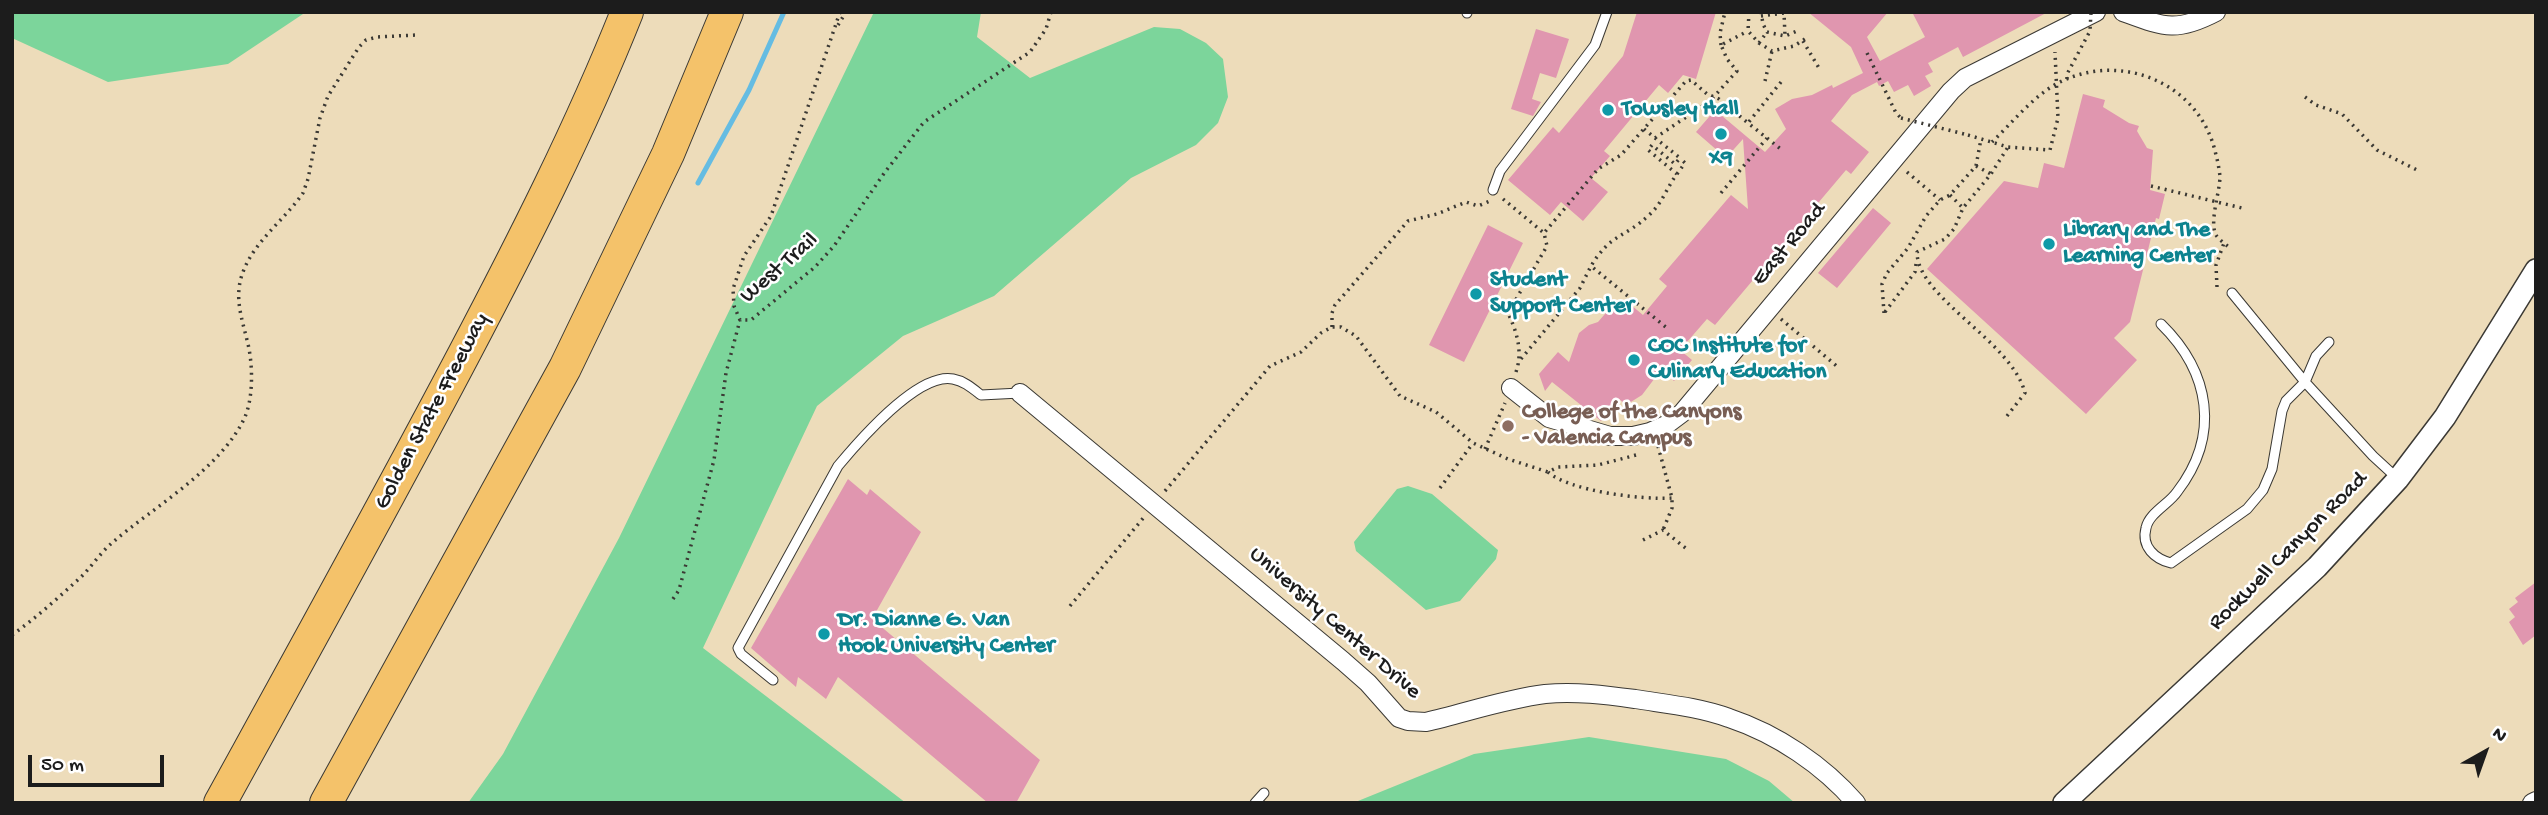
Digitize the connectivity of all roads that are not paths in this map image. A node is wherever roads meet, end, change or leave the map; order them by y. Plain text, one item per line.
1 (627, 12) edge
2 (727, 12) edge
3 (1607, 12) edge
4 (2123, 12) edge
5 (2216, 12) edge
6 (2093, 13) edge
7 (1493, 190) road end
8 (2536, 270) edge
9 (2232, 293) dead end
10 (2161, 324) dead end
11 (2329, 342) dead end
12 (2305, 382) junction
13 (1511, 388) road end
14 (1020, 393) joint
15 (2398, 479) junction
16 (773, 680) dead end
17 (1264, 793) dead end
18 (220, 803) edge
19 (326, 803) edge
20 (1255, 803) edge
21 (1856, 803) edge
22 (2064, 803) edge

1 - 18 highway, Golden State Freeway
2 - 19 highway
3 - 7 lane
4 - 5 street
6 - 13 street, East Road
8 - 15 street, Rockwell Canyon Road
9 - 12 lane
10 - 12 lane
11 - 12 lane
12 - 15 lane
14 - 16 lane
14 - 21 street, University Center Drive
15 - 22 street, Rockwell Canyon Road
17 - 20 lane

